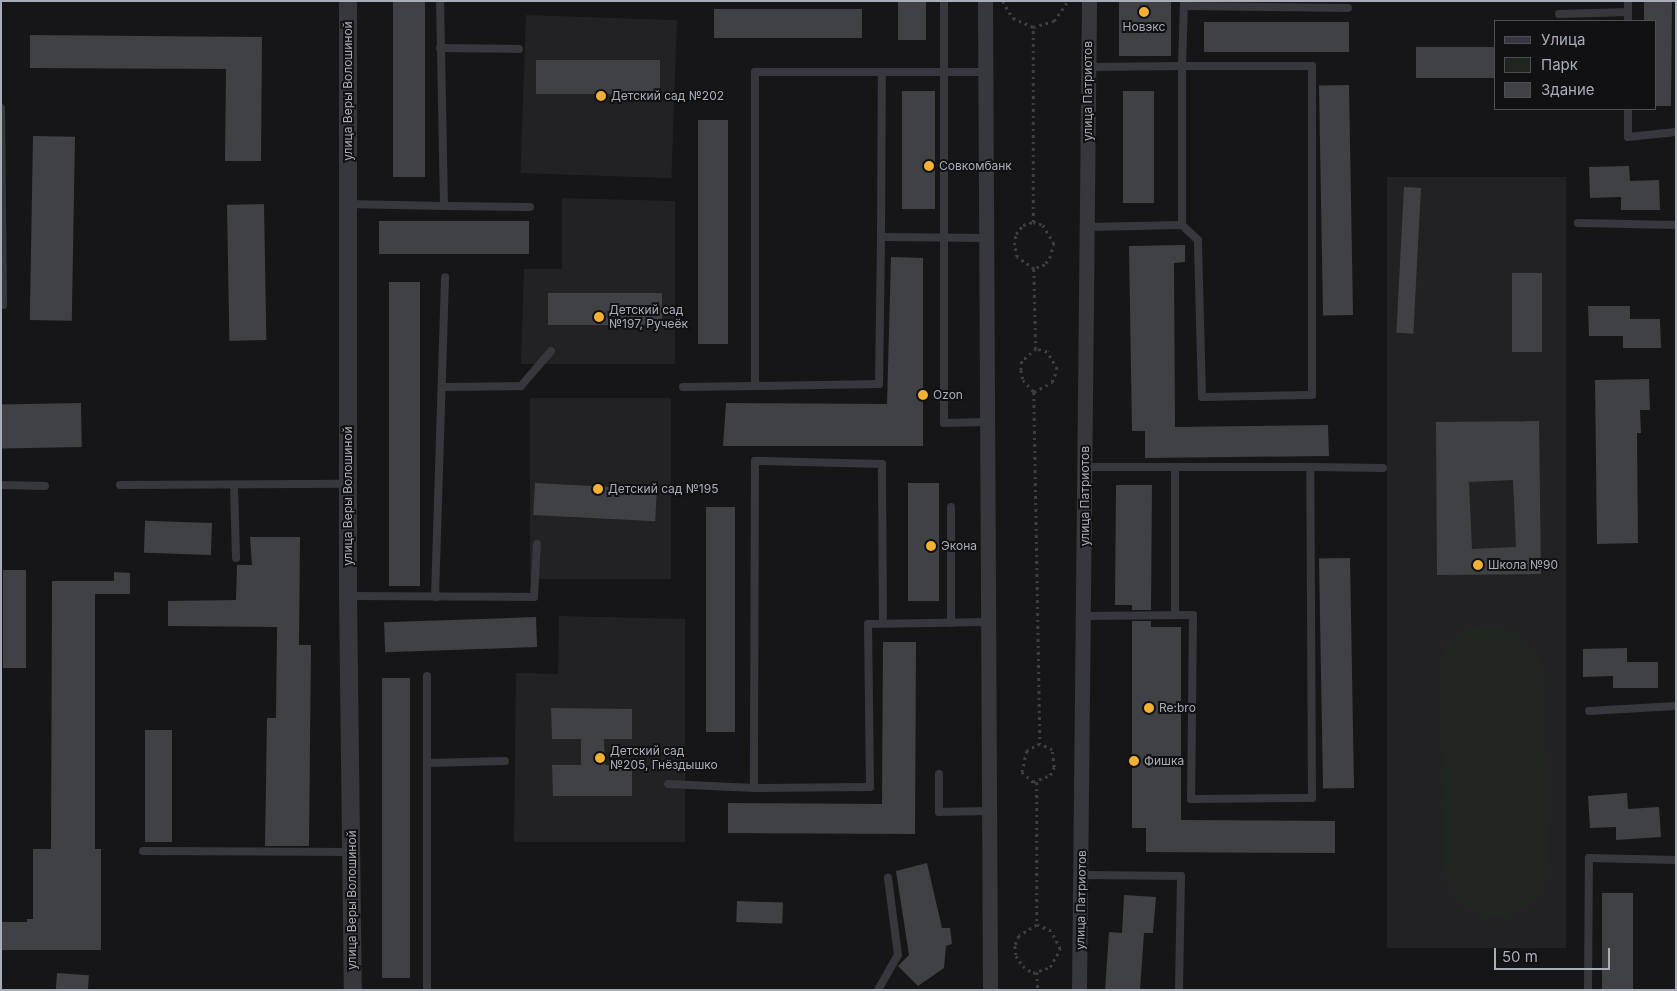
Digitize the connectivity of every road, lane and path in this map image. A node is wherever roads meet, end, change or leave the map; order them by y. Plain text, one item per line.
1 (348, 1) edge
2 (440, 1) edge
3 (944, 1) edge
4 (985, 1) edge
5 (1003, 1) edge
6 (1068, 1) edge
7 (1089, 1) edge
8 (1628, 1) edge
9 (1184, 4) edge
10 (1348, 8) dead end
11 (1628, 12) junction
12 (1559, 14) dead end
13 (1628, 20) edge
14 (1033, 27) junction
15 (440, 48) junction
16 (519, 49) dead end
17 (1182, 66) junction
18 (1088, 67) junction
19 (882, 72) junction
20 (944, 72) junction
21 (985, 72) junction
22 (1, 108) edge
23 (1628, 110) edge
24 (1676, 132) edge
25 (348, 204) junction
26 (444, 206) junction
27 (530, 207) dead end
28 (1033, 222) junction
29 (1182, 224) junction
30 (1578, 224) dead end
31 (1676, 225) edge
32 (1087, 228) junction
33 (881, 237) junction
34 (946, 237) junction
35 (986, 238) junction
36 (1034, 269) junction
37 (445, 277) dead end
38 (3, 305) dead end
39 (1036, 349) junction
40 (551, 351) dead end
41 (755, 386) junction
42 (442, 387) junction
43 (683, 387) dead end
44 (1034, 392) junction
45 (986, 422) junction
46 (1085, 467) junction
47 (1175, 467) junction
48 (1310, 468) junction
49 (1383, 468) dead end
50 (348, 484) junction
51 (1, 485) edge
52 (120, 485) dead end
53 (234, 485) junction
54 (45, 486) dead end
55 (951, 507) dead end
56 (537, 544) dead end
57 (236, 558) dead end
58 (348, 596) junction
59 (435, 597) junction
60 (1175, 615) junction
61 (1084, 616) junction
62 (987, 622) junction
63 (883, 623) junction
64 (951, 623) junction
65 (427, 676) dead end
66 (1676, 706) edge
67 (1589, 711) dead end
68 (1040, 744) junction
69 (505, 761) dead end
70 (427, 763) junction
71 (939, 774) dead end
72 (1037, 782) junction
73 (668, 784) dead end
74 (754, 788) junction
75 (988, 811) junction
76 (143, 851) dead end
77 (352, 852) junction
78 (1676, 860) edge
79 (1082, 875) junction
80 (888, 878) dead end
81 (1037, 925) junction
82 (1038, 972) junction
83 (353, 990) edge
84 (427, 990) edge
85 (878, 990) edge
86 (990, 990) edge
87 (1038, 990) edge
88 (1079, 990) edge
89 (1179, 990) edge
90 (1588, 990) edge

1 - 25 street, улица Веры Волошиной
2 - 15 lane
3 - 20 lane
4 - 21 street
5 - 14 path
6 - 14 path
7 - 18 street, улица Патриотов
8 - 11 lane
9 - 10 lane
9 - 17 lane
11 - 12 lane
11 - 13 lane
14 - 28 path
15 - 16 lane
15 - 26 lane
17 - 18 lane
17 - 29 lane
17 - 29 lane
18 - 32 street, улица Патриотов
19 - 20 lane
19 - 33 lane
19 - 41 lane
20 - 21 lane
20 - 34 lane
21 - 35 street
22 - 38 lane
23 - 24 lane
25 - 26 lane
25 - 50 street, улица Веры Волошиной
26 - 27 lane
28 - 36 path
28 - 36 path
29 - 32 lane
30 - 31 lane
32 - 46 street, улица Патриотов
33 - 34 lane
33 - 41 lane
34 - 35 lane
34 - 45 lane
35 - 45 street
36 - 39 path
37 - 42 lane
39 - 44 path
39 - 44 path
40 - 42 lane
41 - 43 lane
42 - 59 lane
44 - 68 path
45 - 62 street
46 - 47 lane
46 - 61 street, улица Патриотов
47 - 48 lane
47 - 60 lane
48 - 49 lane
48 - 60 lane
50 - 53 lane
50 - 58 street, улица Веры Волошиной
51 - 54 lane
52 - 53 lane
53 - 57 lane
55 - 64 lane
56 - 59 lane
58 - 59 lane
58 - 77 street, улица Веры Волошиной
60 - 61 lane
61 - 79 street, улица Патриотов
62 - 64 lane
62 - 75 street
63 - 64 lane
63 - 74 lane
63 - 74 lane
65 - 70 lane
66 - 67 lane
68 - 72 path
68 - 72 path
69 - 70 lane
70 - 84 lane
71 - 75 lane
72 - 81 path
73 - 74 lane
75 - 86 street
76 - 77 lane
77 - 83 street, улица Веры Волошиной
78 - 90 lane
79 - 88 street, улица Патриотов
79 - 89 lane
80 - 85 lane
81 - 82 path
81 - 82 path
82 - 87 path

